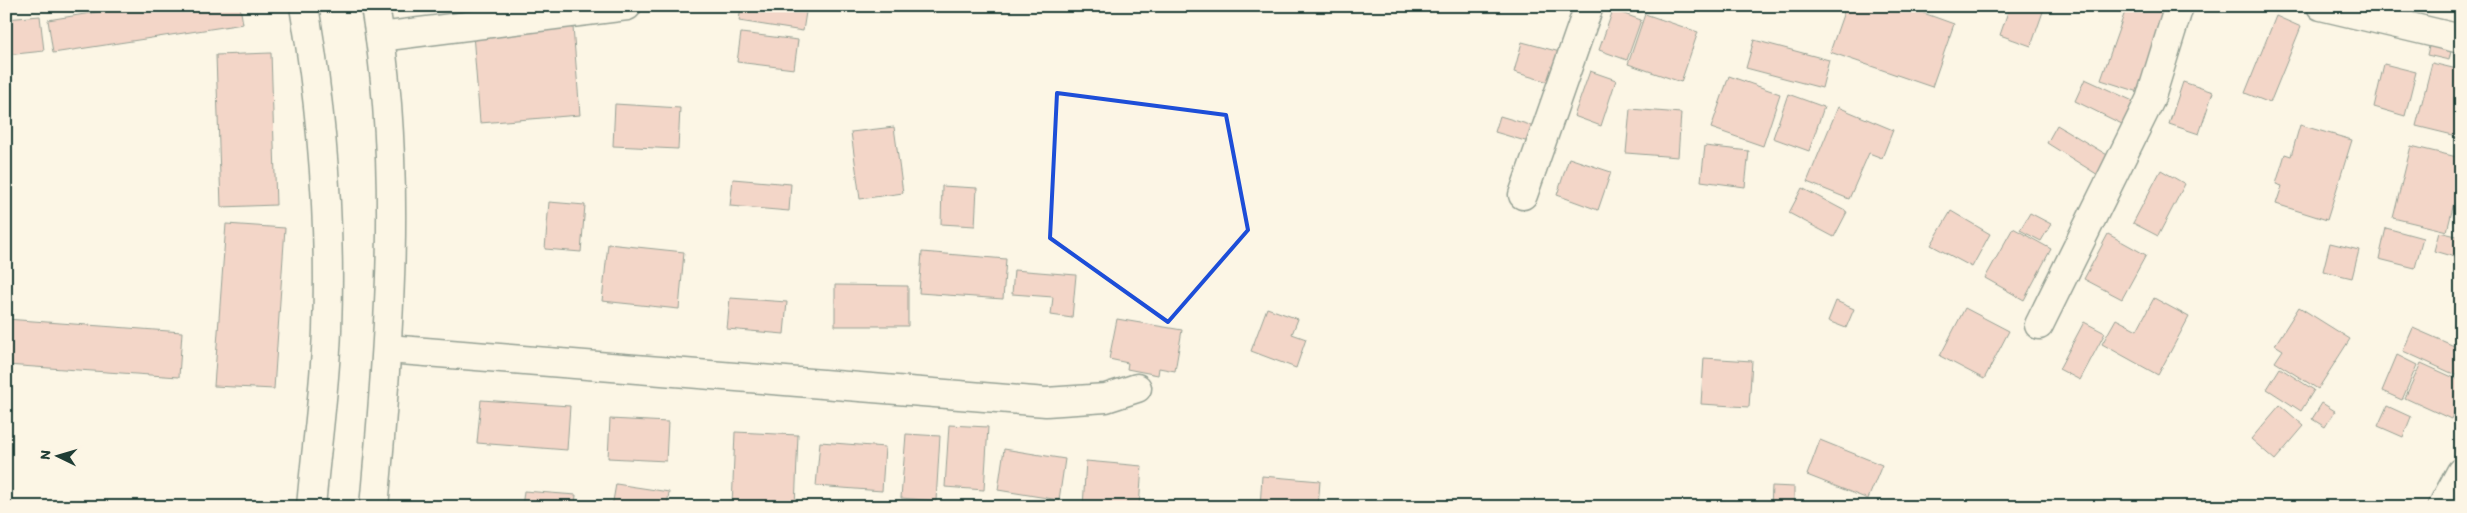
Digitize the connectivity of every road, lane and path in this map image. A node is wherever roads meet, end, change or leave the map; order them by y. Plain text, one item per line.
1 (304, 6) edge
2 (375, 6) edge
3 (627, 6) edge
4 (1589, 6) edge
5 (2179, 6) edge
6 (2321, 6) edge
7 (380, 37) junction
8 (2461, 39) edge
9 (1523, 194) dead end
10 (2039, 325) dead end
11 (388, 349) junction
12 (1137, 388) dead end
13 (2461, 472) edge
14 (311, 507) edge
15 (374, 507) edge
16 (2442, 507) edge

1 - 14 street
2 - 7 street
3 - 7 street
4 - 9 street
5 - 10 street
6 - 8 street
7 - 11 street
11 - 12 street
11 - 15 street
13 - 16 street

